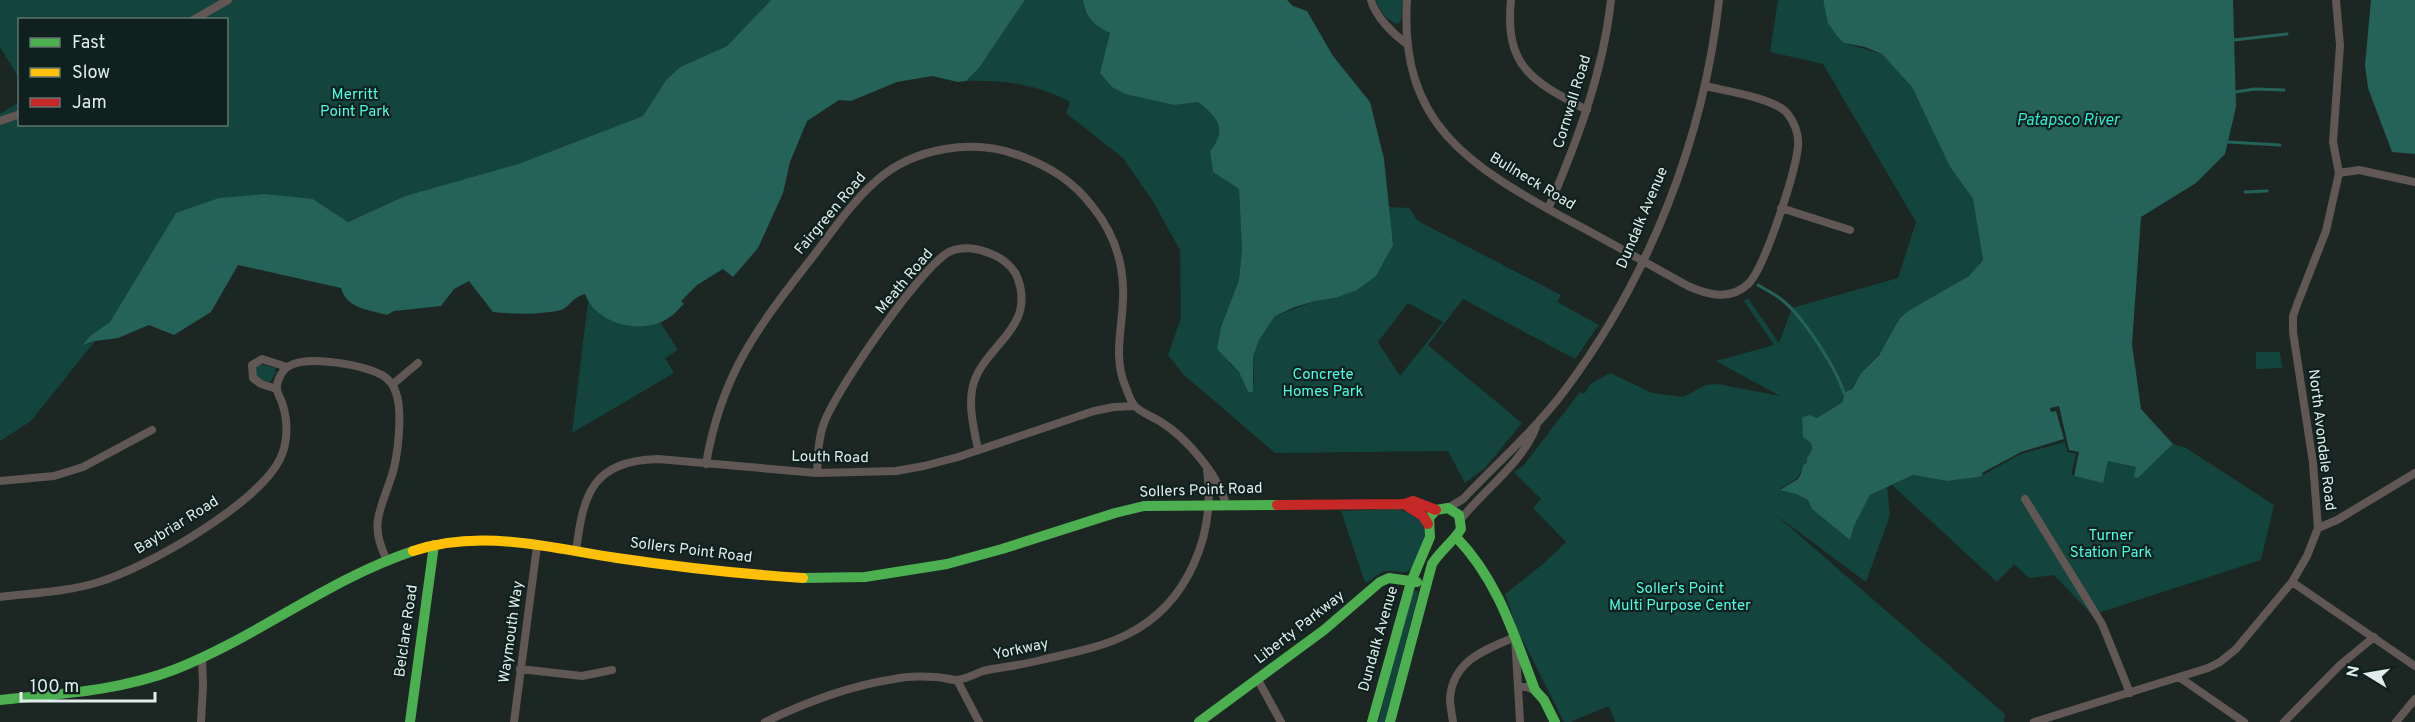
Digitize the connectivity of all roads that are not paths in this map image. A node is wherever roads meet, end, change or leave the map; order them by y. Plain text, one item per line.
1 (228, 0) edge
2 (1371, 0) edge
3 (1407, 0) edge
4 (1511, 0) edge
5 (1611, 0) edge
6 (1719, 0) edge
7 (2336, 0) edge
8 (196, 18) edge
9 (1407, 44) junction
10 (1705, 86) junction
11 (1587, 110) junction
12 (18, 115) edge
13 (0, 121) edge
14 (2339, 173) junction
15 (2415, 182) edge
16 (1781, 208) junction
17 (1548, 209) junction
18 (1850, 230) dead end
19 (1642, 260) junction
20 (418, 363) dead end
21 (287, 367) junction
22 (393, 384) junction
23 (277, 389) junction
24 (1134, 406) junction
25 (1538, 423) junction
26 (152, 430) dead end
27 (978, 450) junction
28 (706, 464) junction
29 (1207, 468) junction
30 (817, 473) junction
31 (2415, 473) edge
32 (0, 481) edge
33 (2025, 499) dead end
34 (1226, 504) junction
35 (1404, 504) junction
36 (1208, 505) junction
37 (1442, 509) junction
38 (1461, 519) junction
39 (1429, 528) junction
40 (2318, 528) junction
41 (1453, 539) junction
42 (434, 545) junction
43 (537, 546) junction
44 (576, 552) junction
45 (387, 560) junction
46 (1411, 582) junction
47 (2292, 582) junction
48 (1426, 583) junction
49 (0, 597) edge
50 (1515, 637) junction
51 (2374, 637) junction
52 (201, 657) junction
53 (2415, 666) edge
54 (520, 669) junction
55 (612, 670) dead end
56 (2179, 677) junction
57 (957, 680) junction
58 (1258, 680) junction
59 (1518, 687) junction
60 (1535, 690) junction
61 (2130, 693) junction
62 (2415, 699) edge
63 (0, 700) edge
64 (201, 722) edge
65 (410, 722) edge
66 (514, 722) edge
67 (765, 722) edge
68 (979, 722) edge
69 (1199, 722) edge
70 (1281, 722) edge
71 (1372, 722) edge
72 (1390, 722) edge
73 (1453, 722) edge
74 (1520, 722) edge
75 (1555, 722) edge
76 (2034, 722) edge
77 (2244, 722) edge
78 (2284, 722) edge
79 (2396, 722) edge

1 - 8 street
2 - 9 street
3 - 9 street, Bullneck Road
4 - 11 street
5 - 11 street, Cornwall Road
6 - 10 street, Dundalk Avenue
7 - 14 street, North Avondale Road
9 - 17 street, Bullneck Road
10 - 16 street, Bullneck Road
10 - 19 street, Dundalk Avenue
11 - 17 street, Cornwall Road
12 - 13 street
14 - 15 street
14 - 40 street, North Avondale Road
16 - 18 street
16 - 19 street, Bullneck Road
17 - 19 street, Bullneck Road
19 - 25 street, Dundalk Avenue
20 - 22 street
21 - 22 street
21 - 23 street
21 - 23 street
22 - 45 street
23 - 49 street, Baybriar Road
24 - 27 street, Louth Road
24 - 28 street, Fairgreen Road
24 - 29 street
25 - 37 street, Dundalk Avenue
25 - 38 street, Dundalk Avenue
26 - 32 street
27 - 30 street, Louth Road
27 - 30 street, Meath Road
28 - 30 street, Louth Road
28 - 44 street, Louth Road
29 - 34 street
29 - 36 street
31 - 40 street
33 - 61 street
34 - 35 main road, Sollers Point Road
34 - 36 main road, Sollers Point Road
35 - 37 main road, Sollers Point Road
35 - 39 main road
36 - 44 main road, Sollers Point Road
36 - 57 street, Yorkway
37 - 38 main road
37 - 39 main road, Dundalk Avenue
38 - 41 main road, Dundalk Avenue
39 - 41 main road
39 - 46 main road, Dundalk Avenue
40 - 47 street, North Avondale Road
41 - 48 main road, Dundalk Avenue
41 - 50 main road
42 - 43 main road, Sollers Point Road
42 - 45 main road, Sollers Point Road
42 - 65 main road, Belclare Road
43 - 44 main road, Sollers Point Road
43 - 54 street, Waymouth Way
45 - 52 main road, Sollers Point Road
46 - 48 main road, Liberty Parkway
46 - 58 main road, Liberty Parkway
46 - 71 main road, Dundalk Avenue
47 - 51 street
47 - 56 street, North Avondale Road
48 - 72 main road, Dundalk Avenue
50 - 59 street
50 - 60 main road
50 - 73 street
51 - 53 street
51 - 78 street
52 - 63 main road, Sollers Point Road
52 - 64 street
54 - 55 street
54 - 66 street, Waymouth Way
56 - 61 street, North Avondale Road
56 - 77 street
57 - 67 street, Yorkway
57 - 68 street
58 - 69 main road, Liberty Parkway
58 - 70 street
59 - 60 street
59 - 74 street
60 - 75 main road
61 - 76 street, North Avondale Road
62 - 79 street

